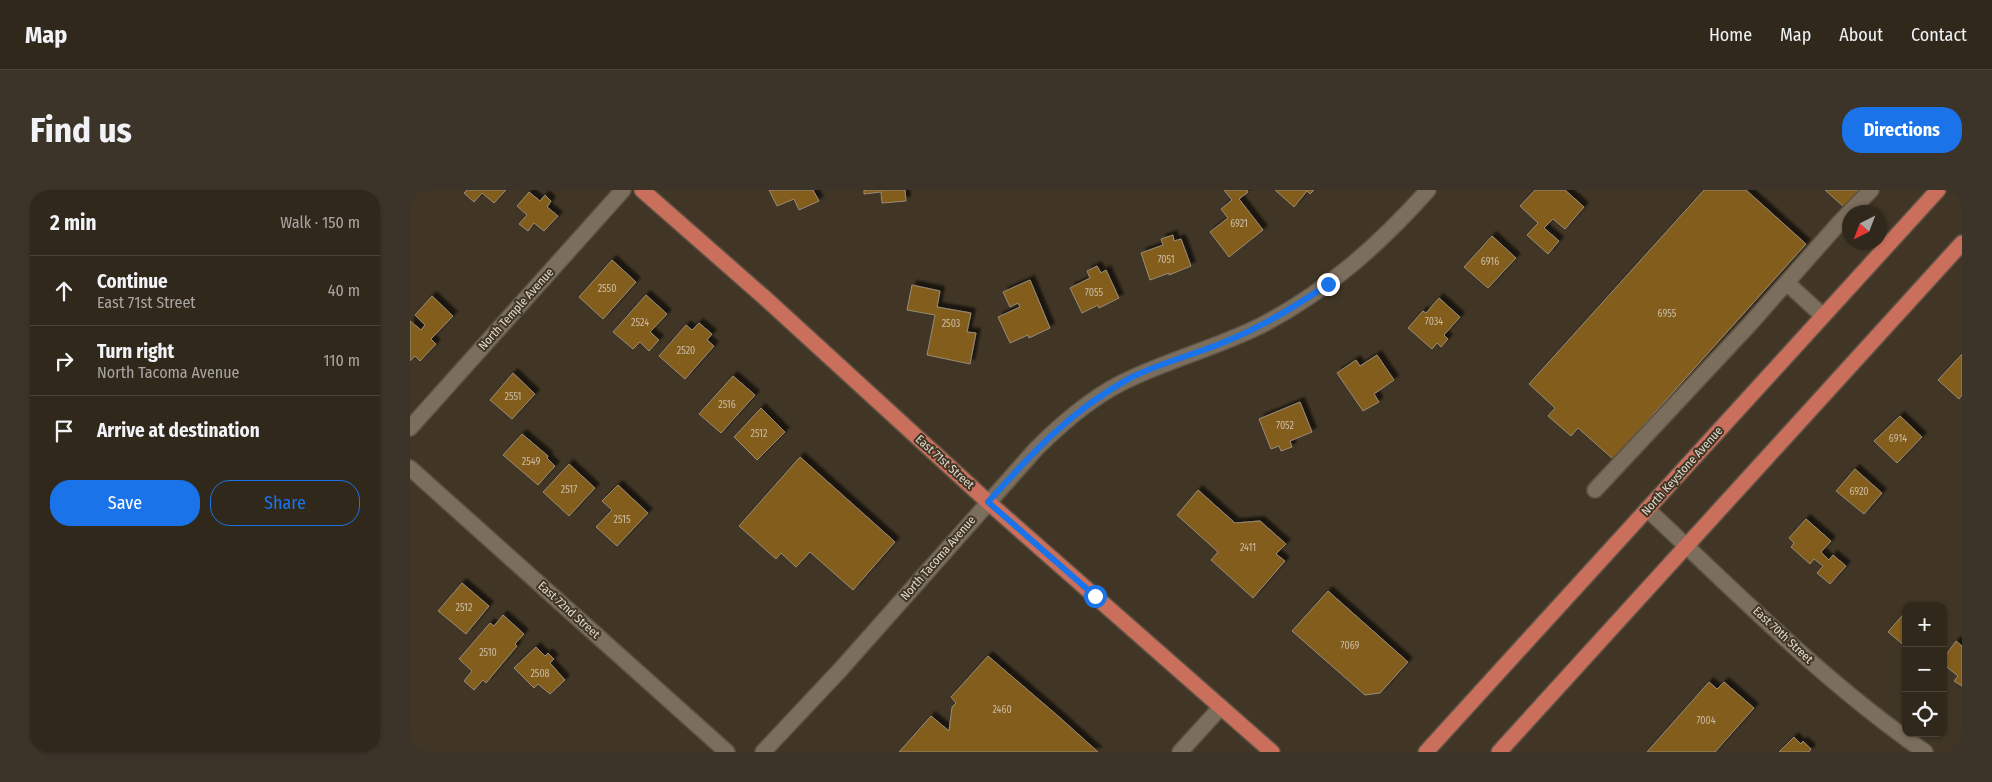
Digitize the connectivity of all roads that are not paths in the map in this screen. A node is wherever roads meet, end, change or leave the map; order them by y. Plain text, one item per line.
1 (622, 190) edge
2 (642, 190) edge
3 (1428, 190) edge
4 (1871, 190) edge
5 (1938, 190) edge
6 (1962, 243) edge
7 (1787, 283) junction
8 (1823, 316) junction
9 (410, 428) edge
10 (410, 468) edge
11 (1595, 490) dead end
12 (988, 502) junction
13 (1647, 509) junction
14 (1686, 546) junction
15 (1221, 707) junction
16 (727, 752) edge
17 (762, 752) edge
18 (1180, 752) edge
19 (1272, 752) edge
20 (1426, 752) edge
21 (1499, 752) edge
22 (1925, 752) edge

1 - 9 street, North Temple Avenue
2 - 12 main road, East 71st Street
3 - 12 street, North Tacoma Avenue
4 - 7 street
5 - 8 main road, North Keystone Avenue
6 - 14 main road
7 - 8 street
7 - 11 street
8 - 13 main road, North Keystone Avenue
10 - 16 street, East 72nd Street
12 - 15 main road, East 71st Street
12 - 17 street, North Tacoma Avenue
13 - 14 street, East 70th Street
13 - 20 main road, North Keystone Avenue
14 - 21 main road
14 - 22 street, East 70th Street
15 - 18 street
15 - 19 main road, East 71st Street

